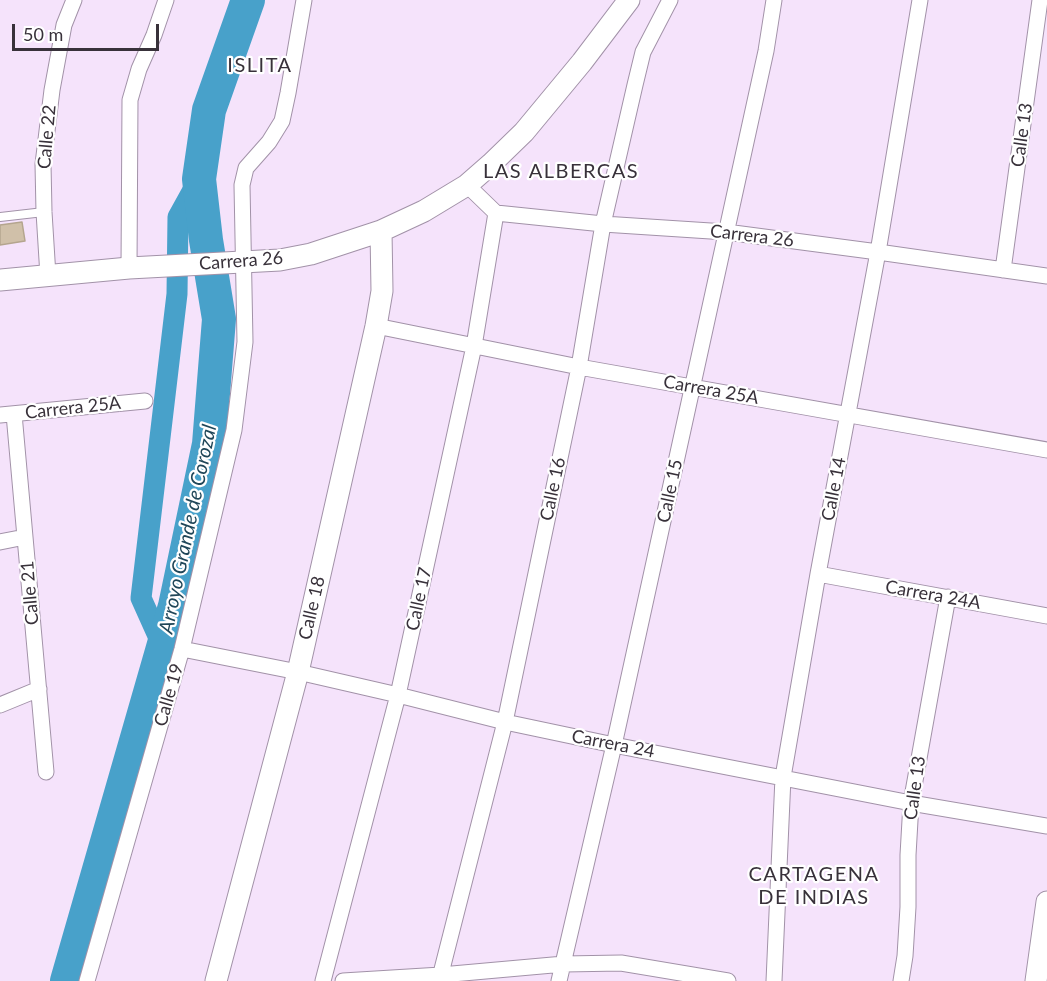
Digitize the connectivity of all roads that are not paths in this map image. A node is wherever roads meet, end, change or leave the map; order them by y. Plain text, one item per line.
1 (74, 0) edge
2 (166, 0) edge
3 (304, 0) edge
4 (629, 0) edge
5 (670, 0) edge
6 (774, 0) edge
7 (920, 0) edge
8 (1040, 0) edge
9 (467, 185) junction
10 (44, 212) junction
11 (496, 213) junction
12 (0, 217) edge
13 (603, 224) junction
14 (381, 231) junction
15 (726, 232) junction
16 (878, 252) junction
17 (243, 261) junction
18 (129, 268) junction
19 (1003, 270) junction
20 (48, 276) junction
21 (1047, 276) edge
22 (0, 280) edge
23 (376, 326) junction
24 (474, 346) junction
25 (579, 367) junction
26 (693, 387) junction
27 (145, 400) dead end
28 (848, 414) junction
29 (7, 415) edge
30 (1047, 450) edge
31 (26, 537) junction
32 (0, 542) edge
33 (818, 574) junction
34 (948, 597) junction
35 (1047, 616) edge
36 (182, 649) junction
37 (298, 672) junction
38 (39, 689) junction
39 (398, 695) junction
40 (0, 705) edge
41 (505, 722) junction
42 (614, 745) junction
43 (46, 772) dead end
44 (783, 777) junction
45 (910, 803) junction
46 (1047, 826) edge
47 (1047, 902) edge
48 (564, 964) junction
49 (440, 978) edge
50 (87, 981) edge
51 (216, 981) edge
52 (322, 981) edge
53 (343, 981) edge
54 (559, 981) edge
55 (728, 981) edge
56 (774, 981) edge
57 (901, 981) edge
58 (1036, 981) edge

1 - 10 street, Calle 22
2 - 18 street
3 - 17 street, Calle 19
4 - 9 street, Carrera 26
5 - 13 street, Calle 16
6 - 15 street, Calle 15
7 - 16 street, Calle 14
8 - 19 street, Calle 13
9 - 11 street
9 - 14 street, Carrera 26
10 - 12 lane
10 - 20 street, Calle 22
11 - 13 street, Carrera 26
11 - 24 street, Calle 17
13 - 15 street, Carrera 26
13 - 25 street, Calle 16
14 - 17 street, Carrera 26
14 - 23 street, Calle 18
15 - 16 street, Carrera 26
15 - 26 street, Calle 15
16 - 19 street, Carrera 26
16 - 28 street, Calle 14
17 - 18 street, Carrera 26
17 - 36 street, Calle 19
18 - 20 street, Carrera 26
19 - 21 street, Carrera 26
20 - 22 street, Carrera 26
23 - 24 street, Carrera 25A
23 - 37 street, Calle 18
24 - 25 street, Carrera 25A
24 - 39 street, Calle 17
25 - 26 street, Carrera 25A
25 - 41 street, Calle 16
26 - 28 street, Carrera 25A
26 - 42 street, Calle 15
27 - 29 street, Carrera 25A
28 - 30 street, Carrera 25A
28 - 33 street, Calle 14
29 - 31 street, Calle 21
31 - 32 street
31 - 38 street, Calle 21
33 - 34 street, Carrera 24A
33 - 44 street, Calle 14
34 - 35 street, Carrera 24A
34 - 45 street, Calle 13
36 - 37 street, Carrera 24
36 - 50 street, Calle 19
37 - 39 street, Carrera 24
37 - 51 street, Calle 18
38 - 40 street
38 - 43 street, Calle 21
39 - 41 street, Carrera 24
39 - 52 street, Calle 17
41 - 42 street, Carrera 24
41 - 49 street, Calle 16
42 - 44 street, Carrera 24
42 - 48 street, Calle 15
44 - 45 street, Carrera 24
44 - 56 street, Calle 14
45 - 46 street, Carrera 24
45 - 57 street, Calle 13
47 - 58 street
48 - 49 street
48 - 54 street, Calle 15
48 - 55 street
49 - 53 street

